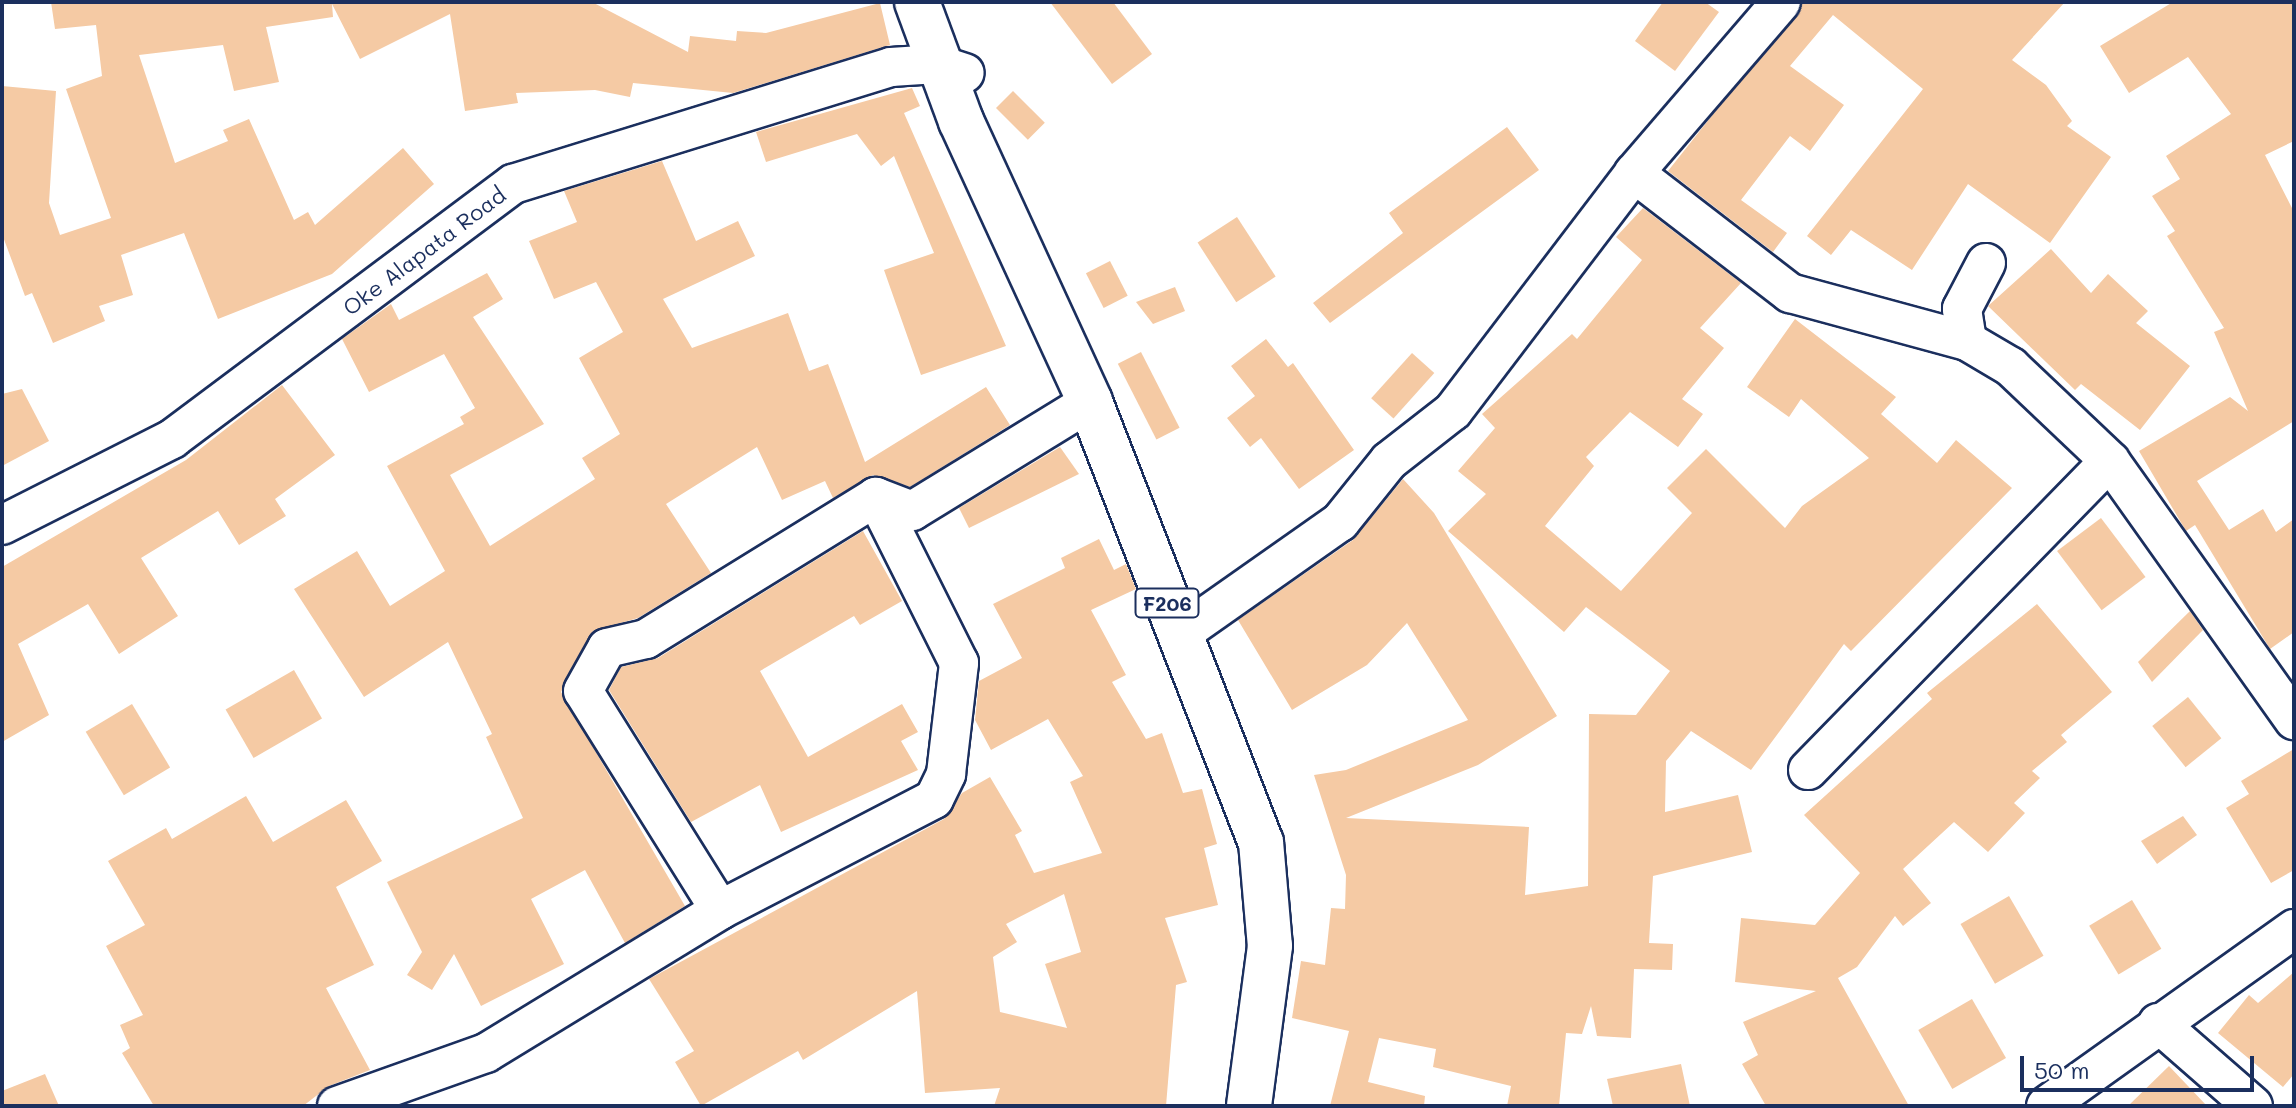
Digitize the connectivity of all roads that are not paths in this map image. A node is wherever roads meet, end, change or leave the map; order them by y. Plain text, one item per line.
1 (917, 2) edge
2 (938, 2) edge
3 (1781, 2) edge
4 (951, 68) junction
5 (1634, 173) junction
6 (1986, 263) dead end
7 (1967, 341) junction
8 (1090, 402) junction
9 (2110, 461) junction
10 (876, 497) junction
11 (2, 525) edge
12 (1179, 635) junction
13 (2294, 720) edge
14 (1808, 770) dead end
15 (720, 910) junction
16 (2294, 929) edge
17 (2158, 1023) junction
18 (337, 1106) edge
19 (1249, 1106) edge
20 (2046, 1106) edge
21 (2253, 1106) edge

1 - 4 main road, F206
2 - 4 main road, F206
3 - 5 street
4 - 8 main road, F206
4 - 11 street, Oke Alapata Road
5 - 7 street
5 - 12 street
6 - 7 street
7 - 9 street
8 - 10 street
8 - 12 main road, F206
9 - 13 street
9 - 14 street
10 - 15 street
10 - 15 street
12 - 19 main road, F206
15 - 18 street
16 - 17 street
17 - 20 street
17 - 21 street

